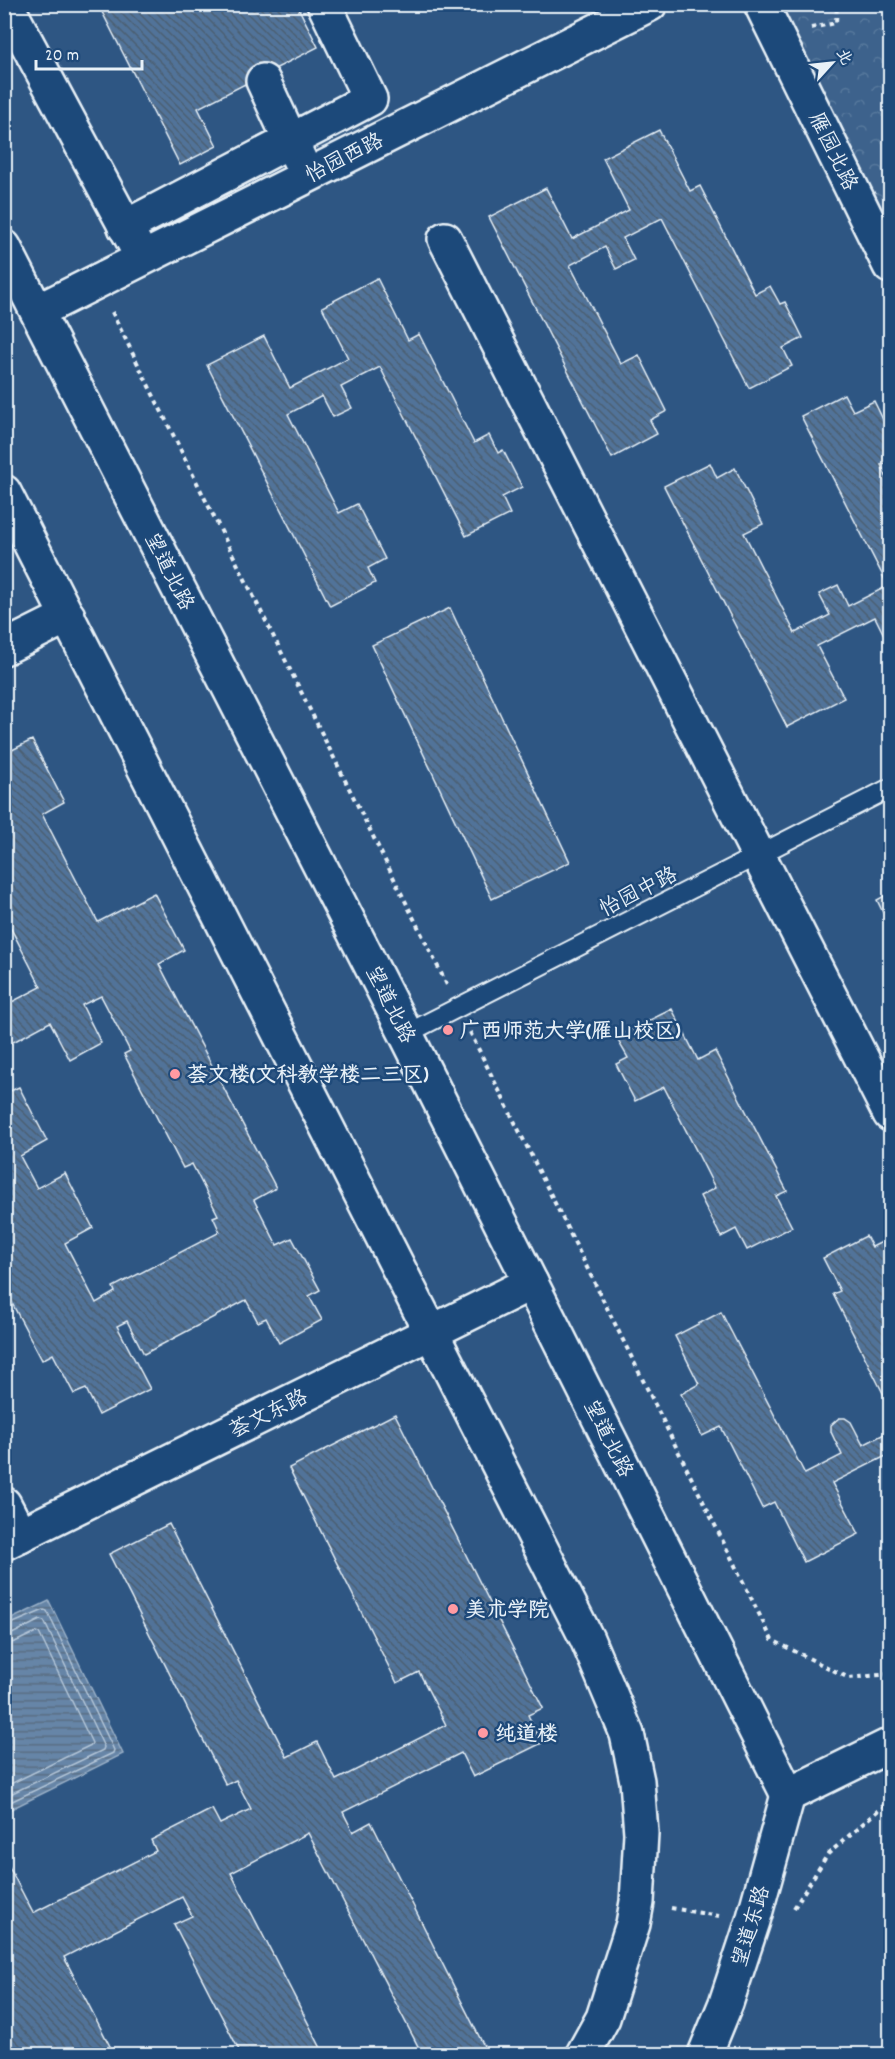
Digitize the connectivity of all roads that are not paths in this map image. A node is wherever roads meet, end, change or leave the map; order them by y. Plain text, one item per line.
1 (6, 4) edge
2 (324, 4) edge
3 (650, 4) edge
4 (761, 4) edge
5 (263, 81) dead end
6 (291, 140) junction
7 (308, 176) junction
8 (125, 227) junction
9 (445, 239) dead end
10 (4, 247) edge
11 (142, 259) junction
12 (891, 266) edge
13 (38, 310) junction
14 (4, 492) edge
15 (68, 616) junction
16 (4, 648) edge
17 (891, 788) edge
18 (759, 855) junction
19 (406, 1034) junction
20 (891, 1114) edge
21 (531, 1283) junction
22 (430, 1333) junction
23 (4, 1504) edge
24 (12, 1539) edge
25 (891, 1745) edge
26 (788, 1795) junction
27 (708, 2053) edge
28 (584, 2055) edge

1 - 8 street
2 - 6 street
3 - 7 street, 怡园西路
4 - 12 street, 雁园北路
5 - 6 street
6 - 7 street
6 - 8 street
7 - 11 street, 怡园西路
8 - 11 street
9 - 18 street
10 - 13 street, 望道北路
11 - 13 street, 怡园西路
13 - 19 street, 望道北路
14 - 15 street
15 - 16 street
15 - 22 street
17 - 18 lane, 怡园中路
18 - 19 lane, 怡园中路
18 - 20 street
19 - 21 street, 望道北路
21 - 22 street, 荟文东路
21 - 26 street, 望道北路
22 - 24 street, 荟文东路
22 - 28 street
23 - 24 street
25 - 26 street
26 - 27 street, 望道东路

